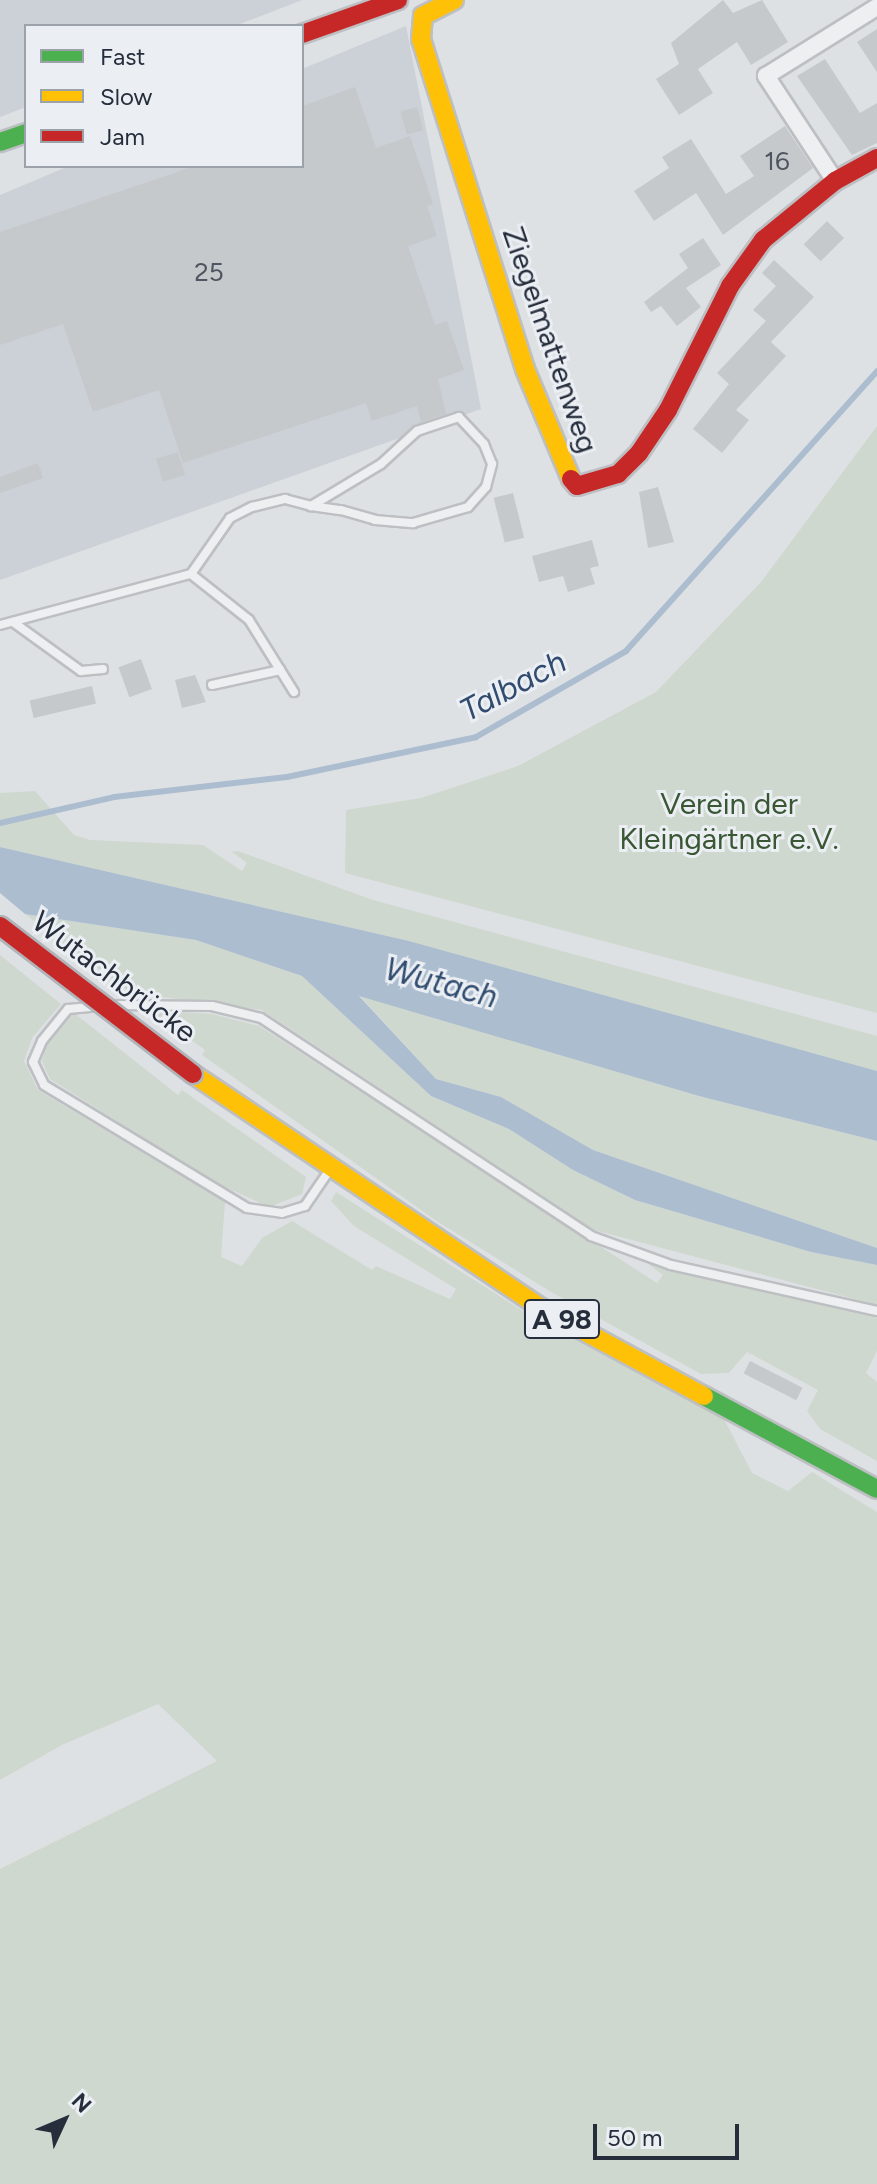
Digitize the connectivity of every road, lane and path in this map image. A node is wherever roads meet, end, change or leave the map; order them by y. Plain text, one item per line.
1 (454, 0) edge
2 (387, 2) edge
3 (877, 7) edge
4 (304, 33) edge
5 (24, 134) edge
6 (0, 142) edge
7 (877, 158) edge
8 (835, 181) junction
9 (311, 506) junction
10 (191, 574) junction
11 (13, 622) junction
12 (0, 625) edge
13 (103, 669) dead end
14 (280, 670) junction
15 (212, 685) dead end
16 (294, 692) dead end
17 (0, 926) edge
18 (330, 1170) junction
19 (877, 1311) edge
20 (877, 1489) edge

1 - 8 main road, Ziegelmattenweg
2 - 4 main road
3 - 8 street
5 - 6 main road
7 - 8 main road
9 - 9 lane
9 - 10 lane
10 - 11 lane
10 - 14 lane
11 - 12 lane
11 - 13 lane
14 - 15 lane
14 - 16 lane
17 - 18 main road, Wutachbrücke / A 98, bridge
18 - 19 lane
18 - 20 main road, A 98

